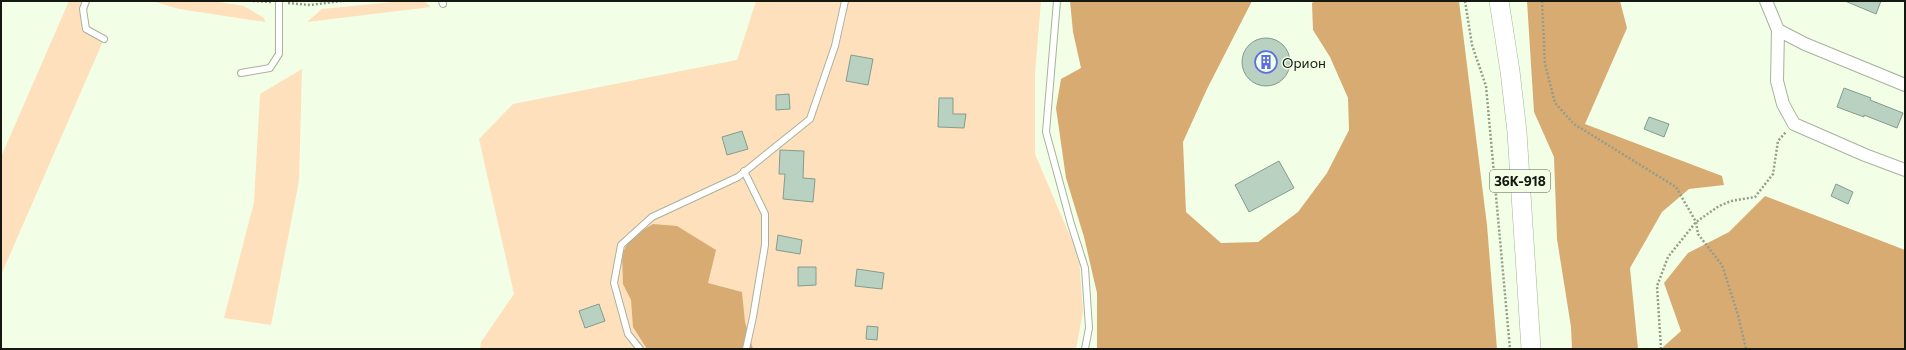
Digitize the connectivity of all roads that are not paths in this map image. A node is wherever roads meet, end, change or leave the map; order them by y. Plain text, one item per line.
1 (86, 1) edge
2 (845, 1) edge
3 (1058, 1) edge
4 (1766, 1) edge
5 (279, 2) edge
6 (1499, 4) edge
7 (1778, 30) junction
8 (104, 39) dead end
9 (241, 73) dead end
10 (1905, 85) edge
11 (1905, 170) edge
12 (744, 171) junction
13 (640, 349) edge
14 (746, 349) edge
15 (1085, 349) edge
16 (1531, 349) edge

1 - 8 lane
2 - 12 lane
3 - 15 lane
4 - 7 street
5 - 9 lane
6 - 16 main road, 36К-918
7 - 10 street
7 - 11 street
12 - 13 lane
12 - 14 lane

